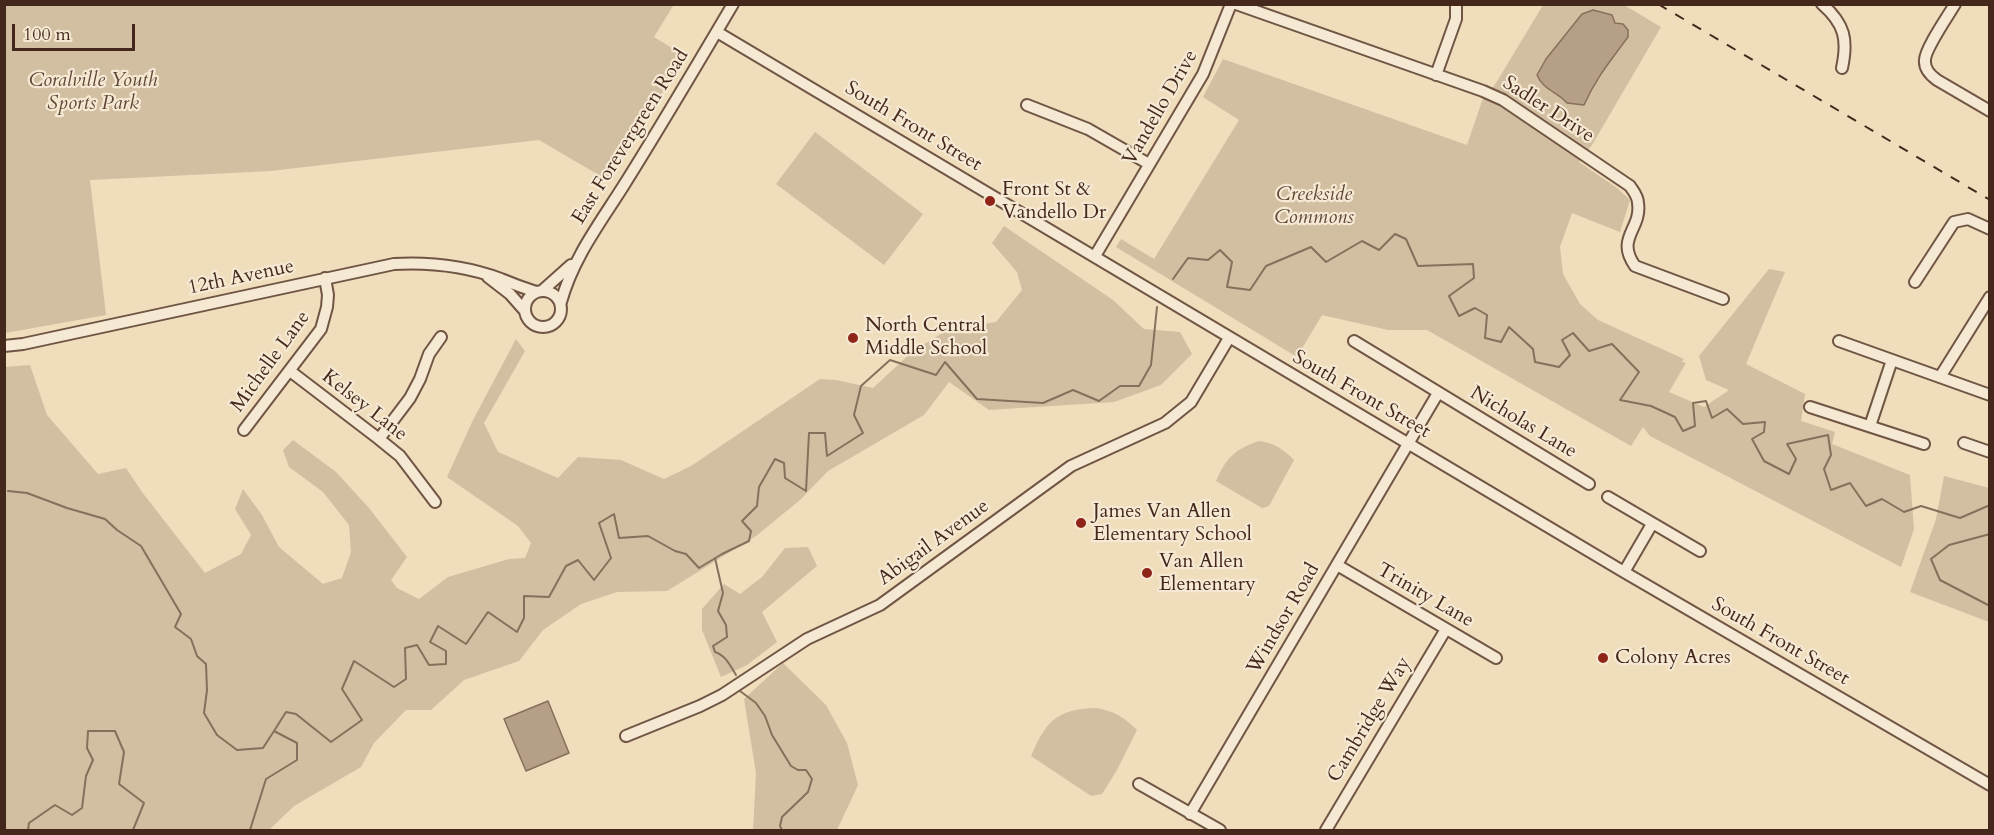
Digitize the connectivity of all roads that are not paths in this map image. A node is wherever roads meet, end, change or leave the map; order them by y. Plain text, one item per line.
1 (733, 4) edge
2 (1231, 4) edge
3 (1236, 4) edge
4 (1456, 4) edge
5 (1822, 4) edge
6 (1955, 4) edge
7 (717, 32) junction
8 (1842, 68) dead end
9 (1436, 75) junction
10 (1027, 105) dead end
11 (1989, 111) edge
12 (1149, 164) junction
13 (1989, 229) edge
14 (1095, 256) junction
15 (576, 261) junction
16 (486, 275) junction
17 (325, 278) junction
18 (1916, 282) dead end
19 (540, 291) junction
20 (1989, 297) edge
21 (1723, 299) dead end
22 (561, 302) junction
23 (525, 311) junction
24 (441, 337) dead end
25 (1229, 338) junction
26 (1354, 341) dead end
27 (1839, 341) dead end
28 (4, 346) edge
29 (1892, 360) junction
30 (290, 371) junction
31 (1940, 377) junction
32 (1438, 393) junction
33 (1989, 395) edge
34 (1810, 407) dead end
35 (1870, 426) junction
36 (244, 430) dead end
37 (380, 439) junction
38 (1408, 443) junction
39 (1964, 443) dead end
40 (1924, 444) dead end
41 (1989, 452) edge
42 (1589, 484) dead end
43 (1608, 497) dead end
44 (435, 502) dead end
45 (1652, 524) junction
46 (1700, 551) dead end
47 (1337, 565) junction
48 (1624, 572) junction
49 (1446, 628) junction
50 (1496, 658) dead end
51 (626, 736) dead end
52 (1140, 784) dead end
53 (1989, 785) edge
54 (1190, 814) junction
55 (1220, 831) edge
56 (1326, 831) edge

1 - 7 street, East Forevergreen Road
2 - 12 street, Vandello Drive
3 - 9 street, Sadler Drive
4 - 9 street
5 - 8 street
6 - 11 street
7 - 14 street, South Front Street
7 - 15 street, East Forevergreen Road
9 - 21 street, Sadler Drive
10 - 12 street
12 - 14 street, Vandello Drive
13 - 18 street
14 - 25 street, South Front Street
15 - 19 street, East Forevergreen Road
15 - 22 street, East Forevergreen Road
16 - 17 street, 12th Avenue
16 - 19 street, 12th Avenue
16 - 23 street, 12th Avenue
17 - 28 street, 12th Avenue
17 - 30 street, Michelle Lane
19 - 22 street
19 - 23 street
20 - 31 street
22 - 23 street
24 - 37 street
25 - 38 street, South Front Street
25 - 51 street, Abigail Avenue
26 - 32 street, Nicholas Lane
27 - 29 street
29 - 31 street
29 - 35 street
30 - 36 street, Michelle Lane
30 - 37 street, Kelsey Lane
31 - 33 street
32 - 38 street, Nicholas Lane
32 - 42 street, Nicholas Lane
34 - 35 street
35 - 40 street
37 - 44 street, Kelsey Lane
38 - 47 street, Windsor Road
38 - 48 street, South Front Street
39 - 41 street
43 - 45 street
45 - 46 street
45 - 48 street
47 - 49 street, Trinity Lane
47 - 54 street, Windsor Road
48 - 53 street, South Front Street
49 - 50 street, Trinity Lane
49 - 56 street, Cambridge Way
52 - 54 street
54 - 55 street

